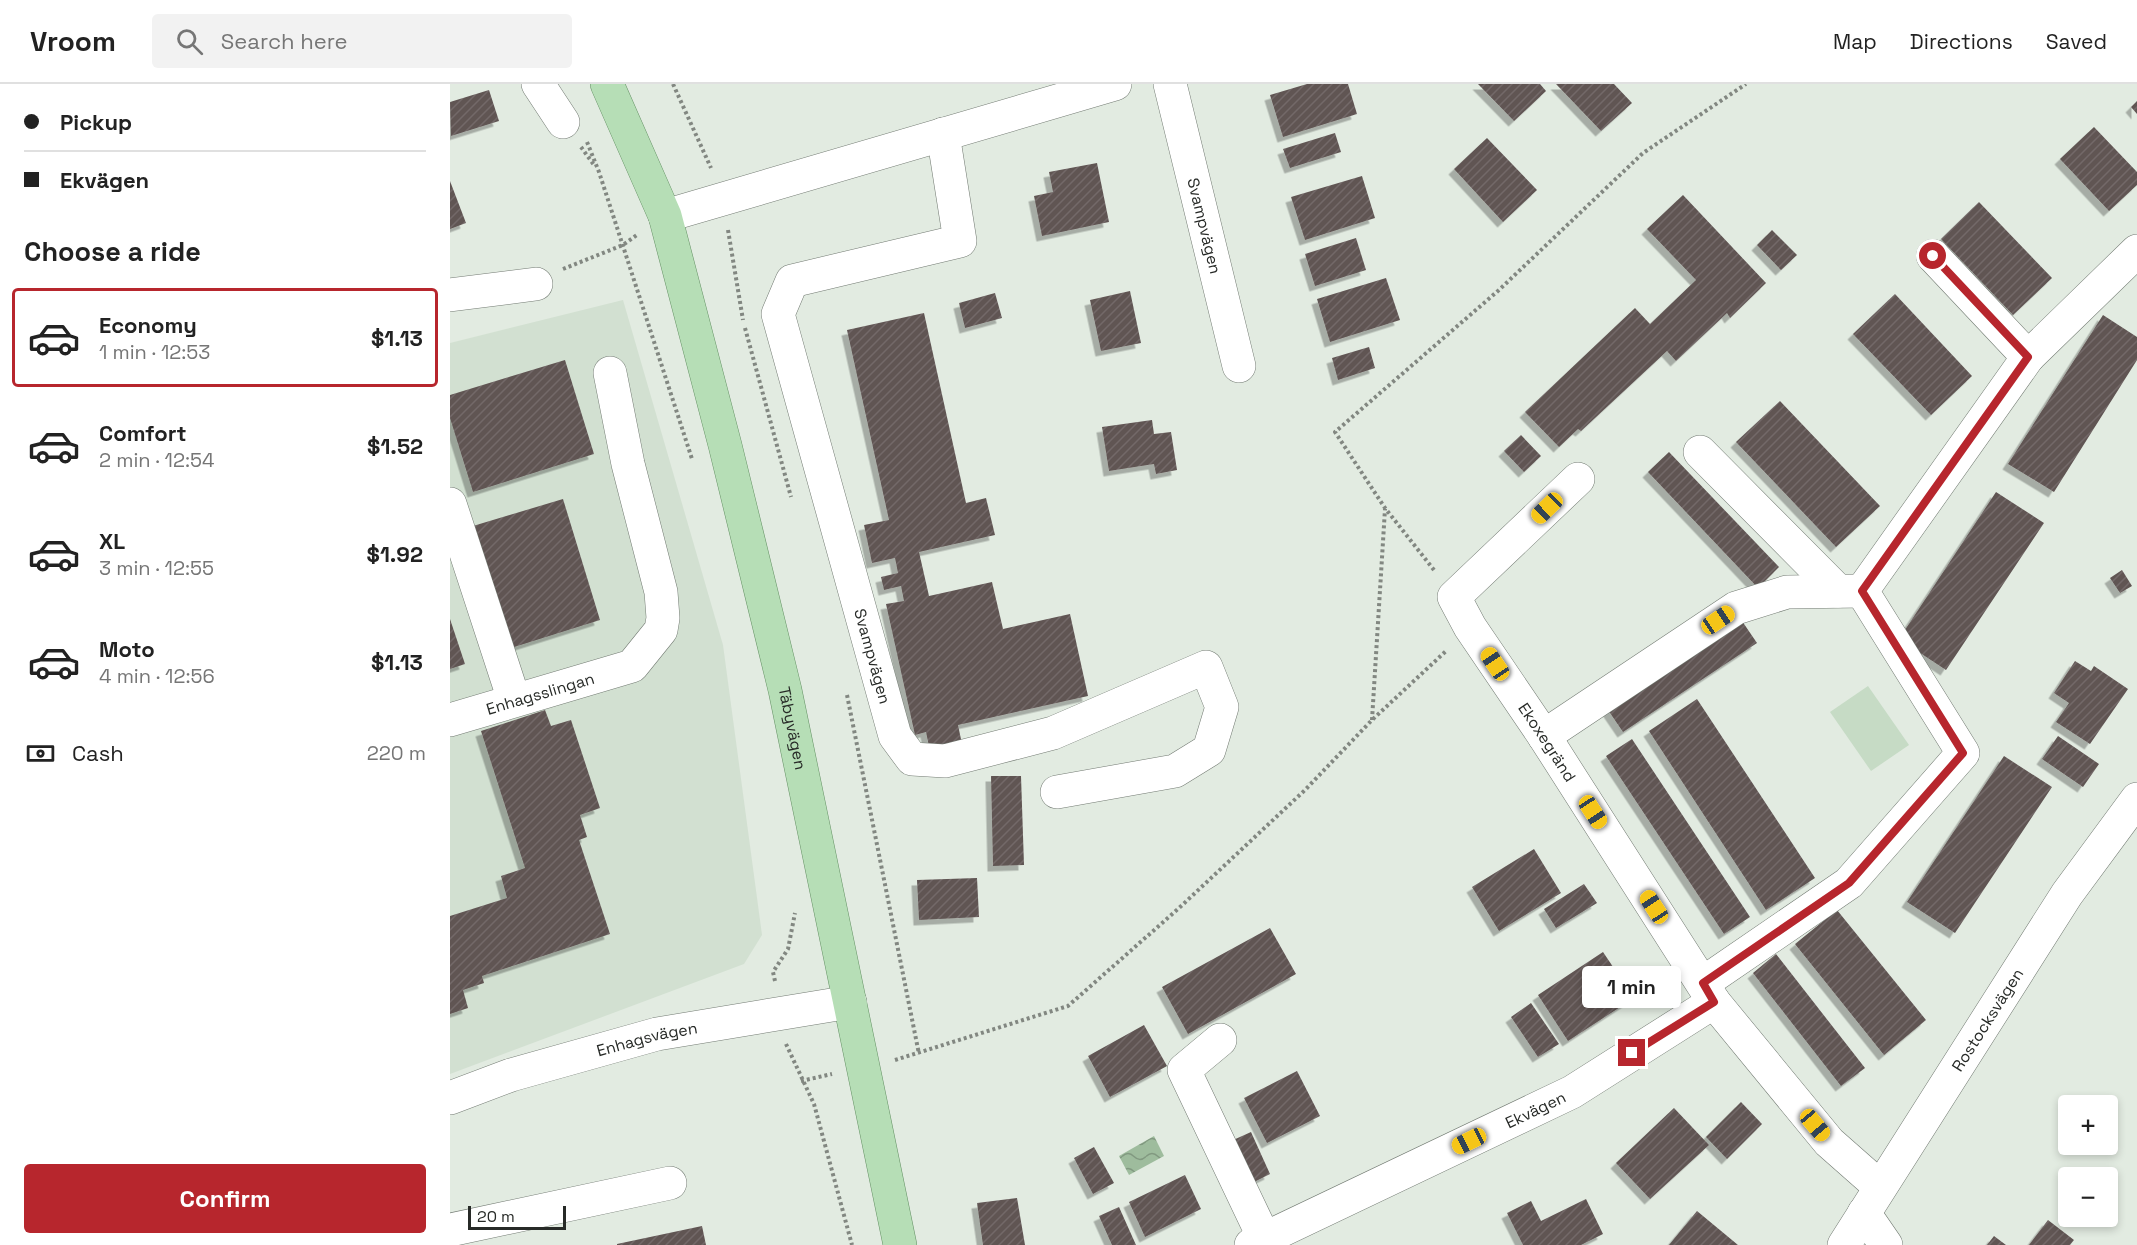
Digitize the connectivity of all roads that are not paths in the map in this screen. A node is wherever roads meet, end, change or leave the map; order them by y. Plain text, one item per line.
1 (538, 84) edge
2 (607, 84) edge
3 (1115, 84) edge
4 (1170, 84) edge
5 (563, 122) dead end
6 (943, 134) junction
7 (665, 216) junction
8 (2137, 251) edge
9 (1933, 256) dead end
10 (536, 284) road end
11 (450, 295) edge
12 (2028, 357) junction
13 (1239, 366) dead end
14 (610, 374) dead end
15 (1701, 452) dead end
16 (1578, 479) dead end
17 (451, 513) edge
18 (1850, 591) junction
19 (514, 700) junction
20 (450, 720) edge
21 (1545, 736) junction
22 (1057, 792) dead end
23 (2137, 799) edge
24 (1708, 993) junction
25 (850, 1002) junction
26 (1220, 1040) dead end
27 (450, 1098) edge
28 (670, 1183) dead end
29 (1872, 1200) junction
30 (450, 1230) edge
31 (1257, 1242) edge
32 (900, 1245) edge
33 (1844, 1245) edge
34 (1886, 1245) edge

1 - 5 street
2 - 7 main road, Täbyvägen
3 - 6 street
4 - 13 street, Svampvägen
6 - 7 street
6 - 22 street, Svampvägen
7 - 25 main road, Täbyvägen
8 - 12 street
9 - 12 street
10 - 11 street
12 - 18 street
14 - 19 street, Enhagsslingan
15 - 18 street
16 - 21 street, Ekoxegränd
17 - 19 street
18 - 21 street
18 - 24 street, Ekvägen
19 - 20 street, Enhagsslingan
21 - 24 street, Ekoxegränd
23 - 29 street, Rostocksvägen
24 - 29 street, Ekoxegränd
24 - 31 street, Ekvägen
25 - 27 street, Enhagsvägen
25 - 32 main road, Täbyvägen
26 - 31 street
28 - 30 street
29 - 33 street, Rostocksvägen
29 - 34 street, Ekoxegränd

